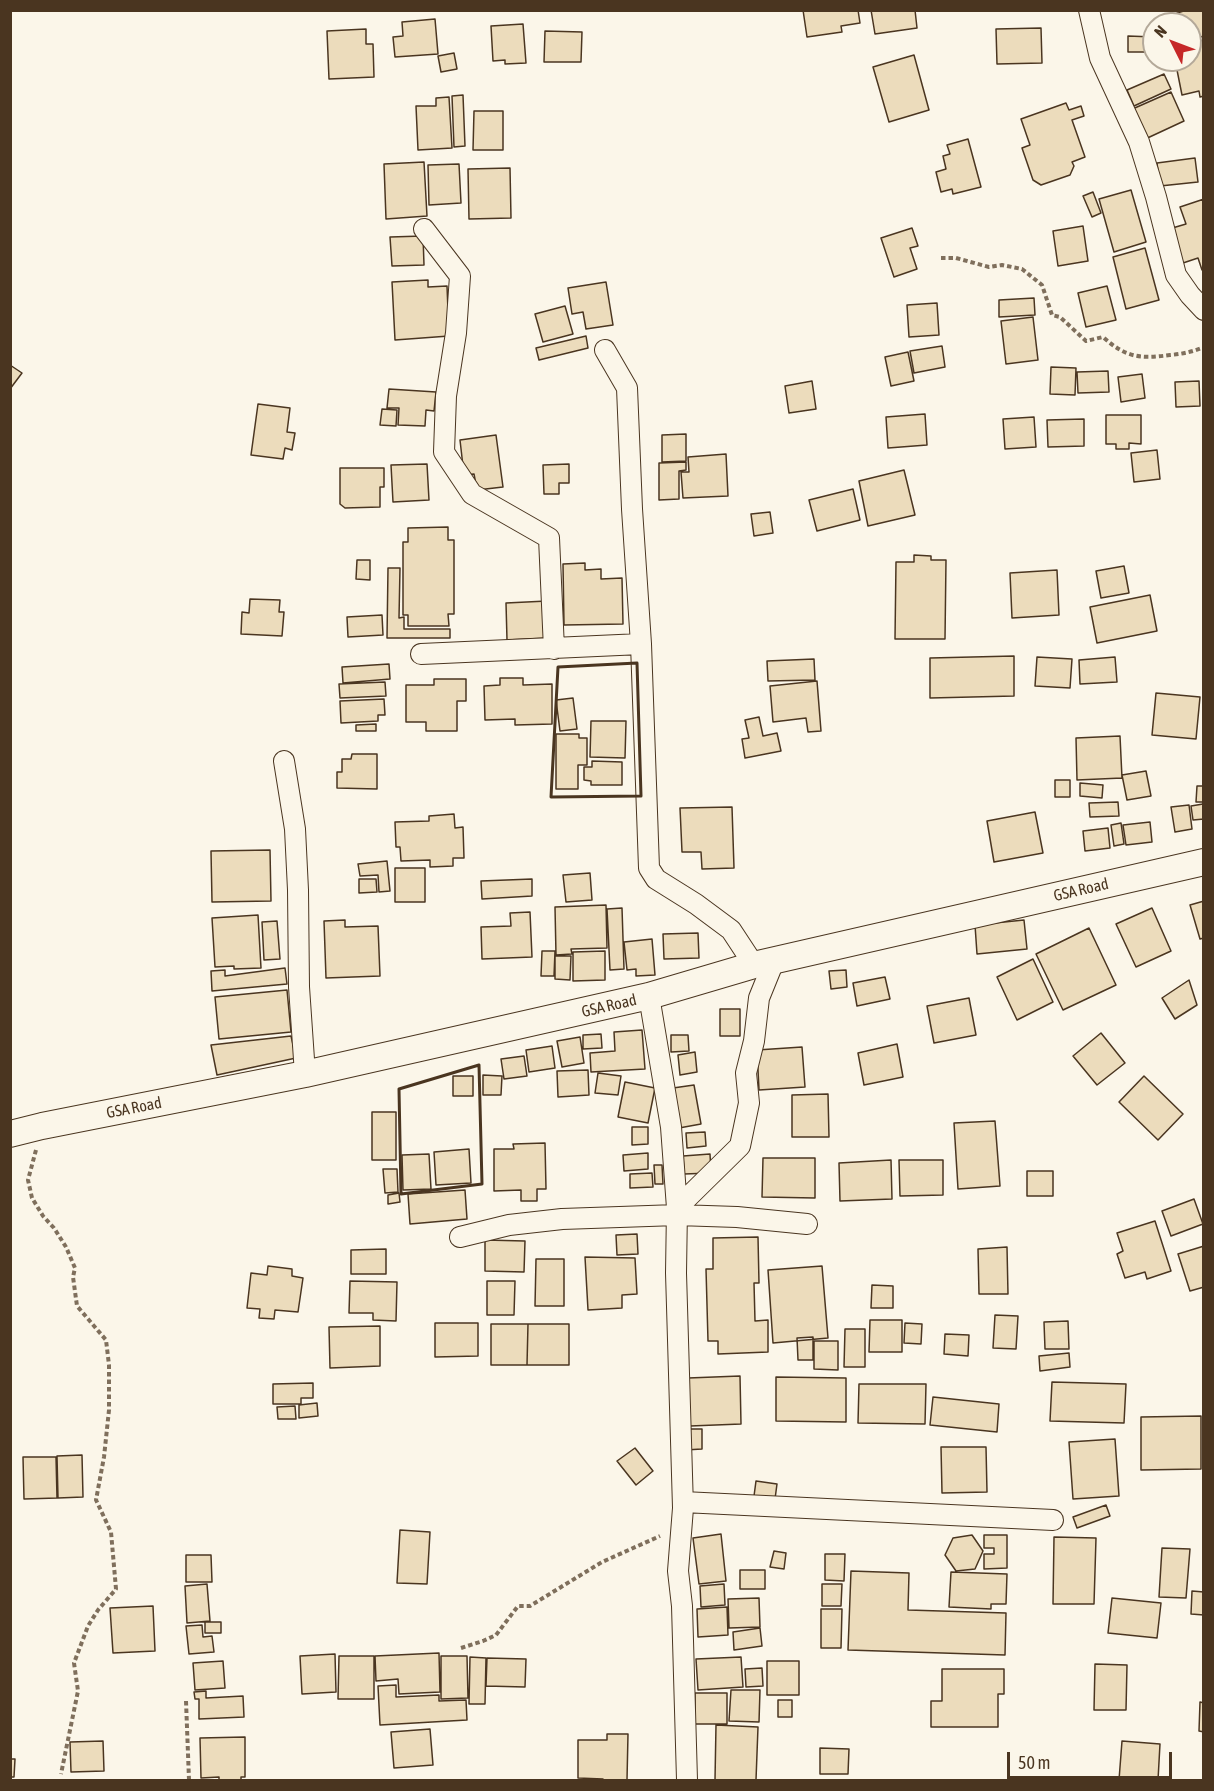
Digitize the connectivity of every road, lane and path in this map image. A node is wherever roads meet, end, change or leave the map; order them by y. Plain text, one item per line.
1 (1089, 10) edge
2 (424, 229) dead end
3 (941, 258) dead end
4 (1203, 310) edge
5 (1203, 347) edge
6 (605, 350) dead end
7 (641, 644) junction
8 (554, 649) junction
9 (421, 654) dead end
10 (284, 760) dead end
11 (1203, 862) edge
12 (764, 963) junction
13 (649, 996) junction
14 (305, 1074) junction
15 (42, 1126) junction
16 (10, 1134) edge
17 (677, 1212) junction
18 (807, 1224) dead end
19 (460, 1237) dead end
20 (683, 1511) junction
21 (1053, 1520) dead end
22 (461, 1648) dead end
23 (186, 1701) dead end
24 (61, 1774) dead end
25 (189, 1780) edge
26 (687, 1780) edge

1 - 4 street
2 - 8 street
3 - 5 path
6 - 7 street
7 - 8 street
7 - 12 street
8 - 9 street
10 - 14 street
11 - 12 street, GSA Road
12 - 13 street, GSA Road
12 - 17 street
13 - 14 street, GSA Road
13 - 17 street
14 - 15 street, GSA Road
15 - 16 street, GSA Road
15 - 24 path
17 - 18 street
17 - 19 street
17 - 20 street
20 - 21 street
20 - 22 path
20 - 26 street
23 - 25 path

